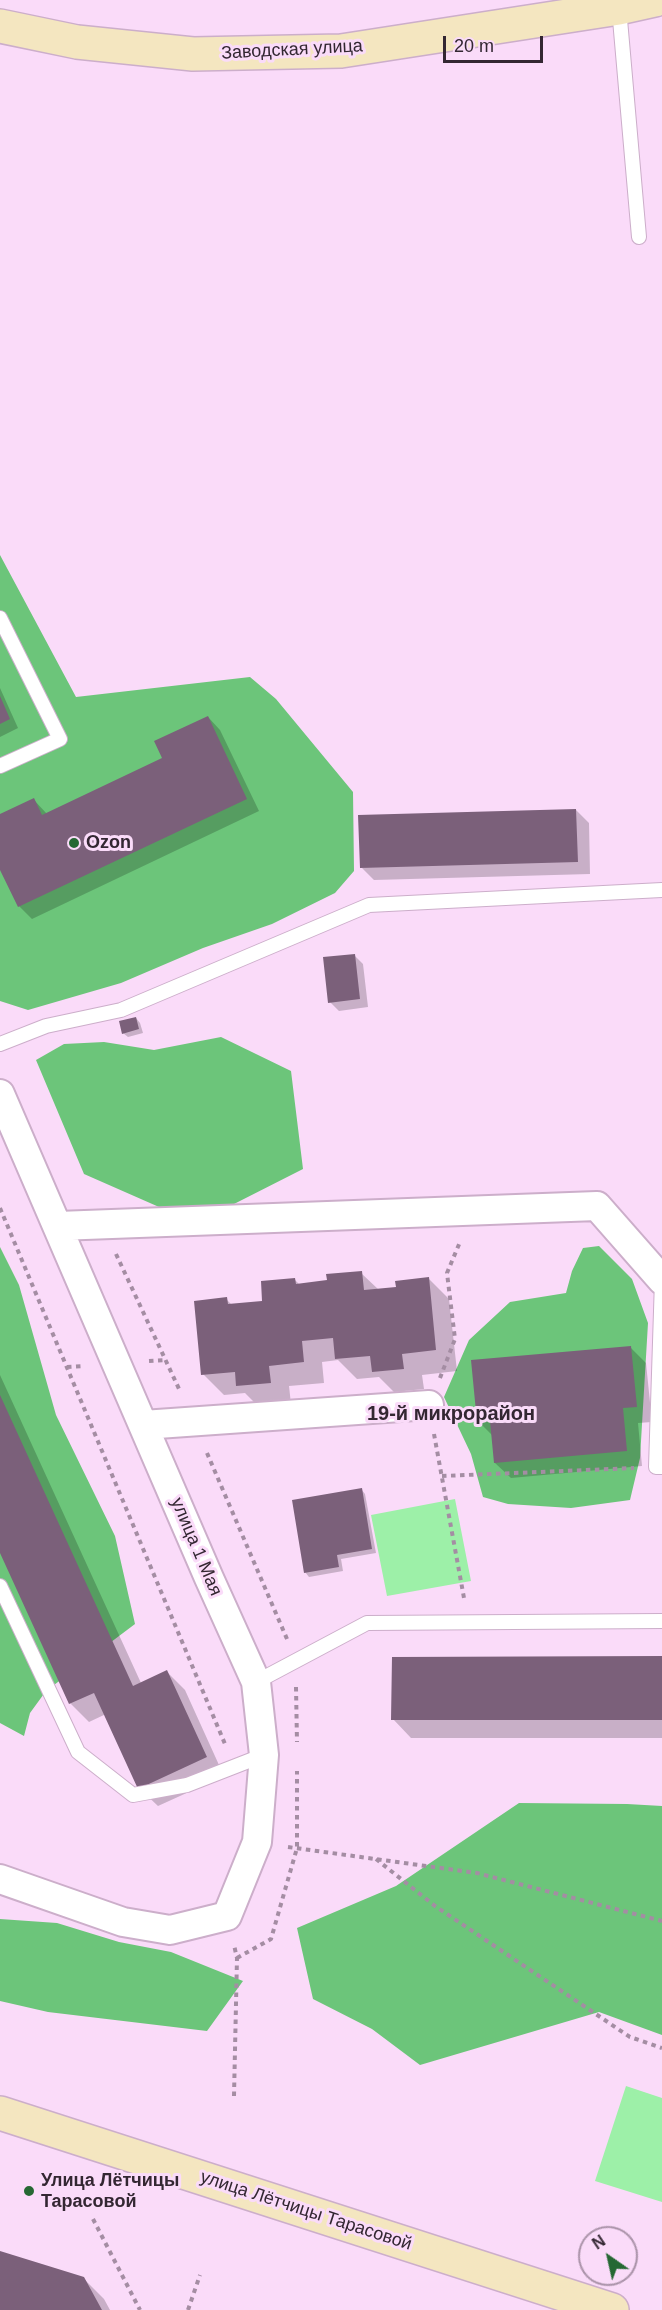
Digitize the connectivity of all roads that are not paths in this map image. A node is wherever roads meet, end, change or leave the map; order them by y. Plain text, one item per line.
1 (655, 0) edge
2 (619, 8) junction
3 (0, 26) edge
4 (639, 237) dead end
5 (0, 618) edge
6 (0, 766) edge
7 (662, 890) edge
8 (0, 1044) edge
9 (0, 1094) edge
10 (58, 1226) junction
11 (662, 1280) edge
12 (429, 1405) dead end
13 (143, 1425) junction
14 (659, 1467) edge
15 (0, 1586) edge
16 (662, 1621) edge
17 (256, 1682) junction
18 (264, 1755) junction
19 (0, 1879) edge
20 (0, 2113) edge
21 (612, 2310) edge

1 - 2 main road, Заводская улица
2 - 3 main road, Заводская улица
2 - 4 lane
5 - 6 lane
7 - 8 lane
9 - 10 street, улица 1 Мая
10 - 11 street
10 - 13 street, улица 1 Мая
11 - 14 lane
12 - 13 street
13 - 17 street, улица 1 Мая
15 - 18 lane
16 - 17 lane
17 - 18 street, улица 1 Мая
18 - 19 street, улица 1 Мая
20 - 21 main road, улица Лётчицы Тарасовой

